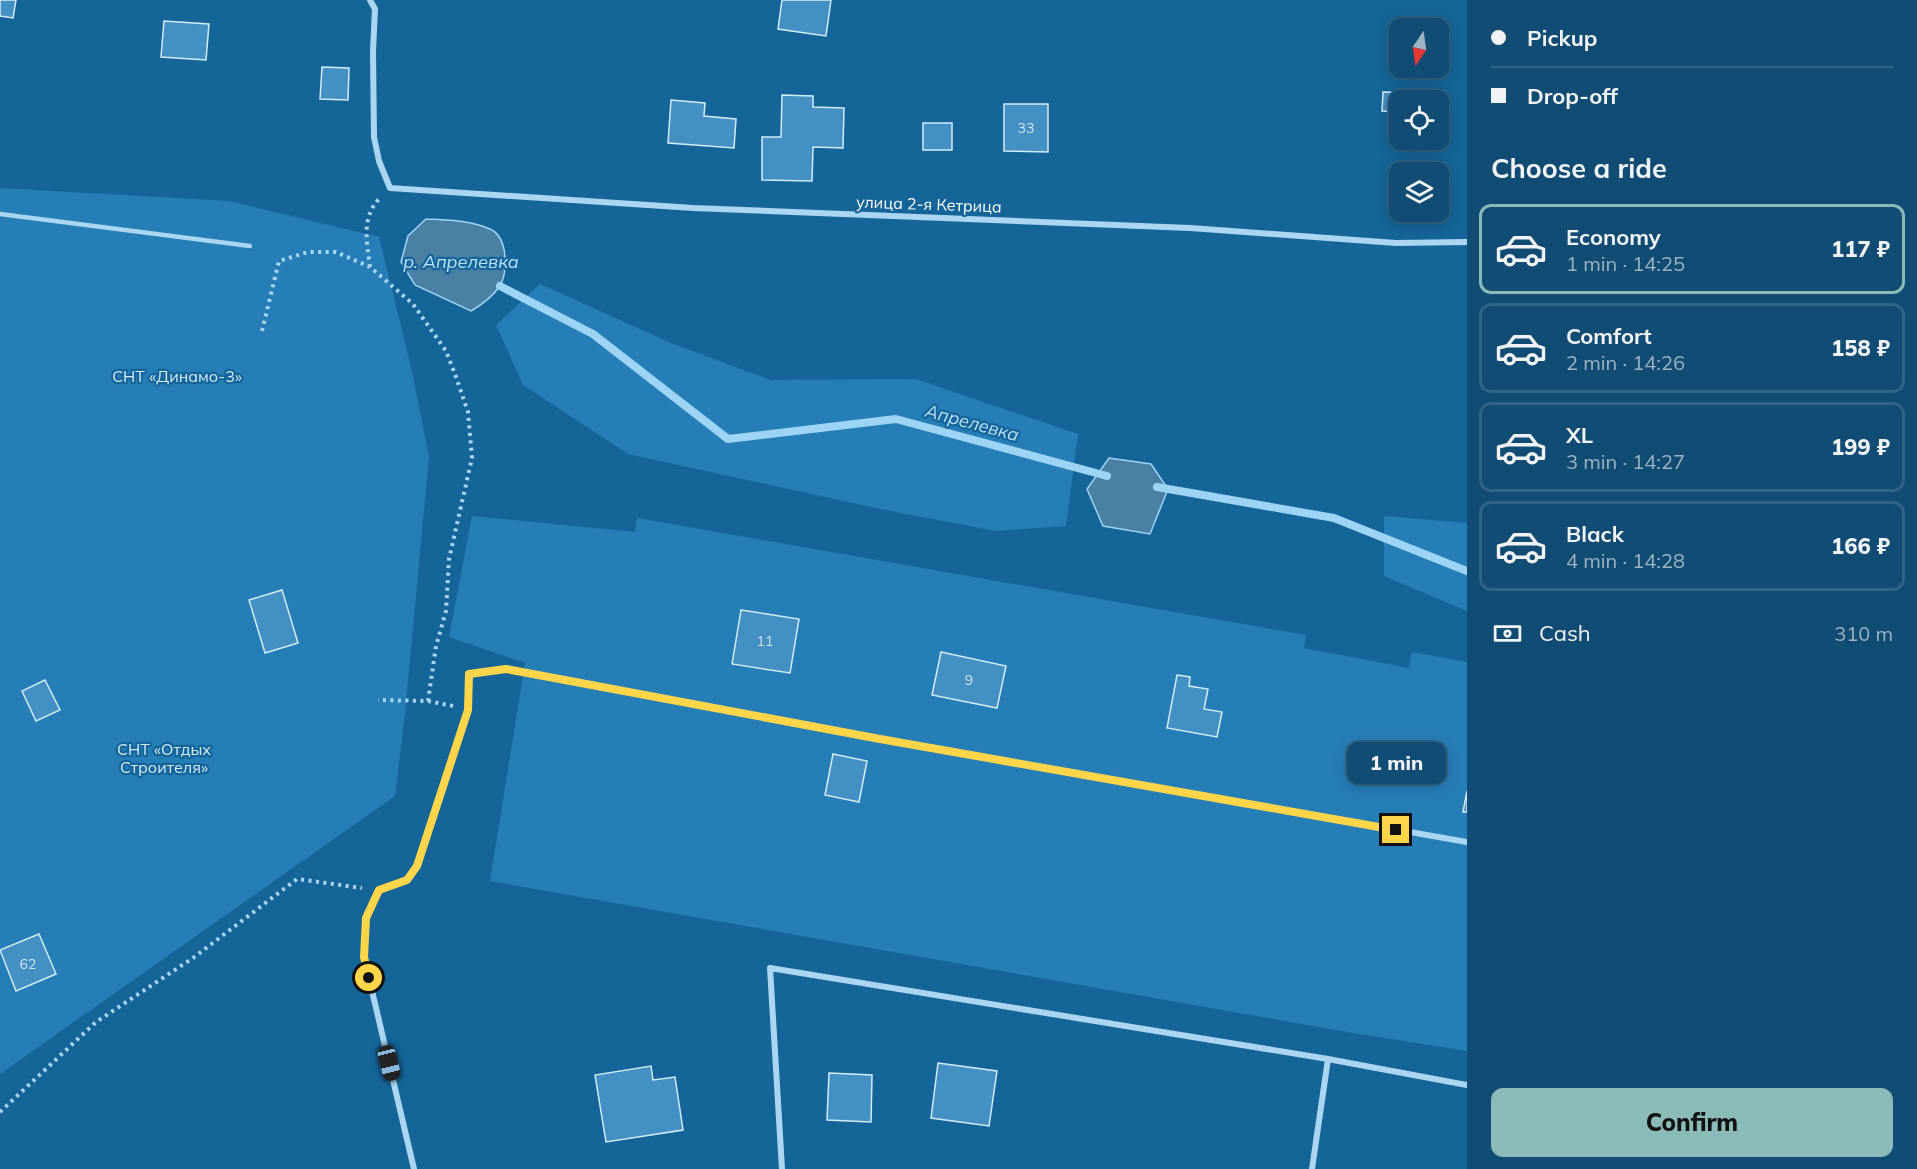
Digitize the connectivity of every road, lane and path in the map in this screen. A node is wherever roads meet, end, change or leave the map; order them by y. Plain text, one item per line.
1 (370, 0) edge
2 (390, 188) junction
3 (0, 214) edge
4 (1467, 242) edge
5 (250, 246) dead end
6 (370, 267) junction
7 (262, 331) dead end
8 (506, 669) joint
9 (378, 700) dead end
10 (428, 701) junction
11 (468, 710) junction
12 (1467, 842) edge
13 (379, 890) junction
14 (364, 957) joint
15 (1328, 1059) junction
16 (1467, 1085) edge
17 (0, 1112) edge
18 (414, 1169) edge
19 (782, 1169) edge
20 (1312, 1169) edge

1 - 2 street
2 - 4 street, улица 2-я Кетрица
2 - 6 path
3 - 5 lane
6 - 7 path
6 - 10 path
8 - 11 lane
8 - 12 street
9 - 10 path
10 - 11 path
11 - 13 lane
13 - 14 lane
13 - 17 path
14 - 18 street
15 - 16 street
15 - 19 street
15 - 20 street

